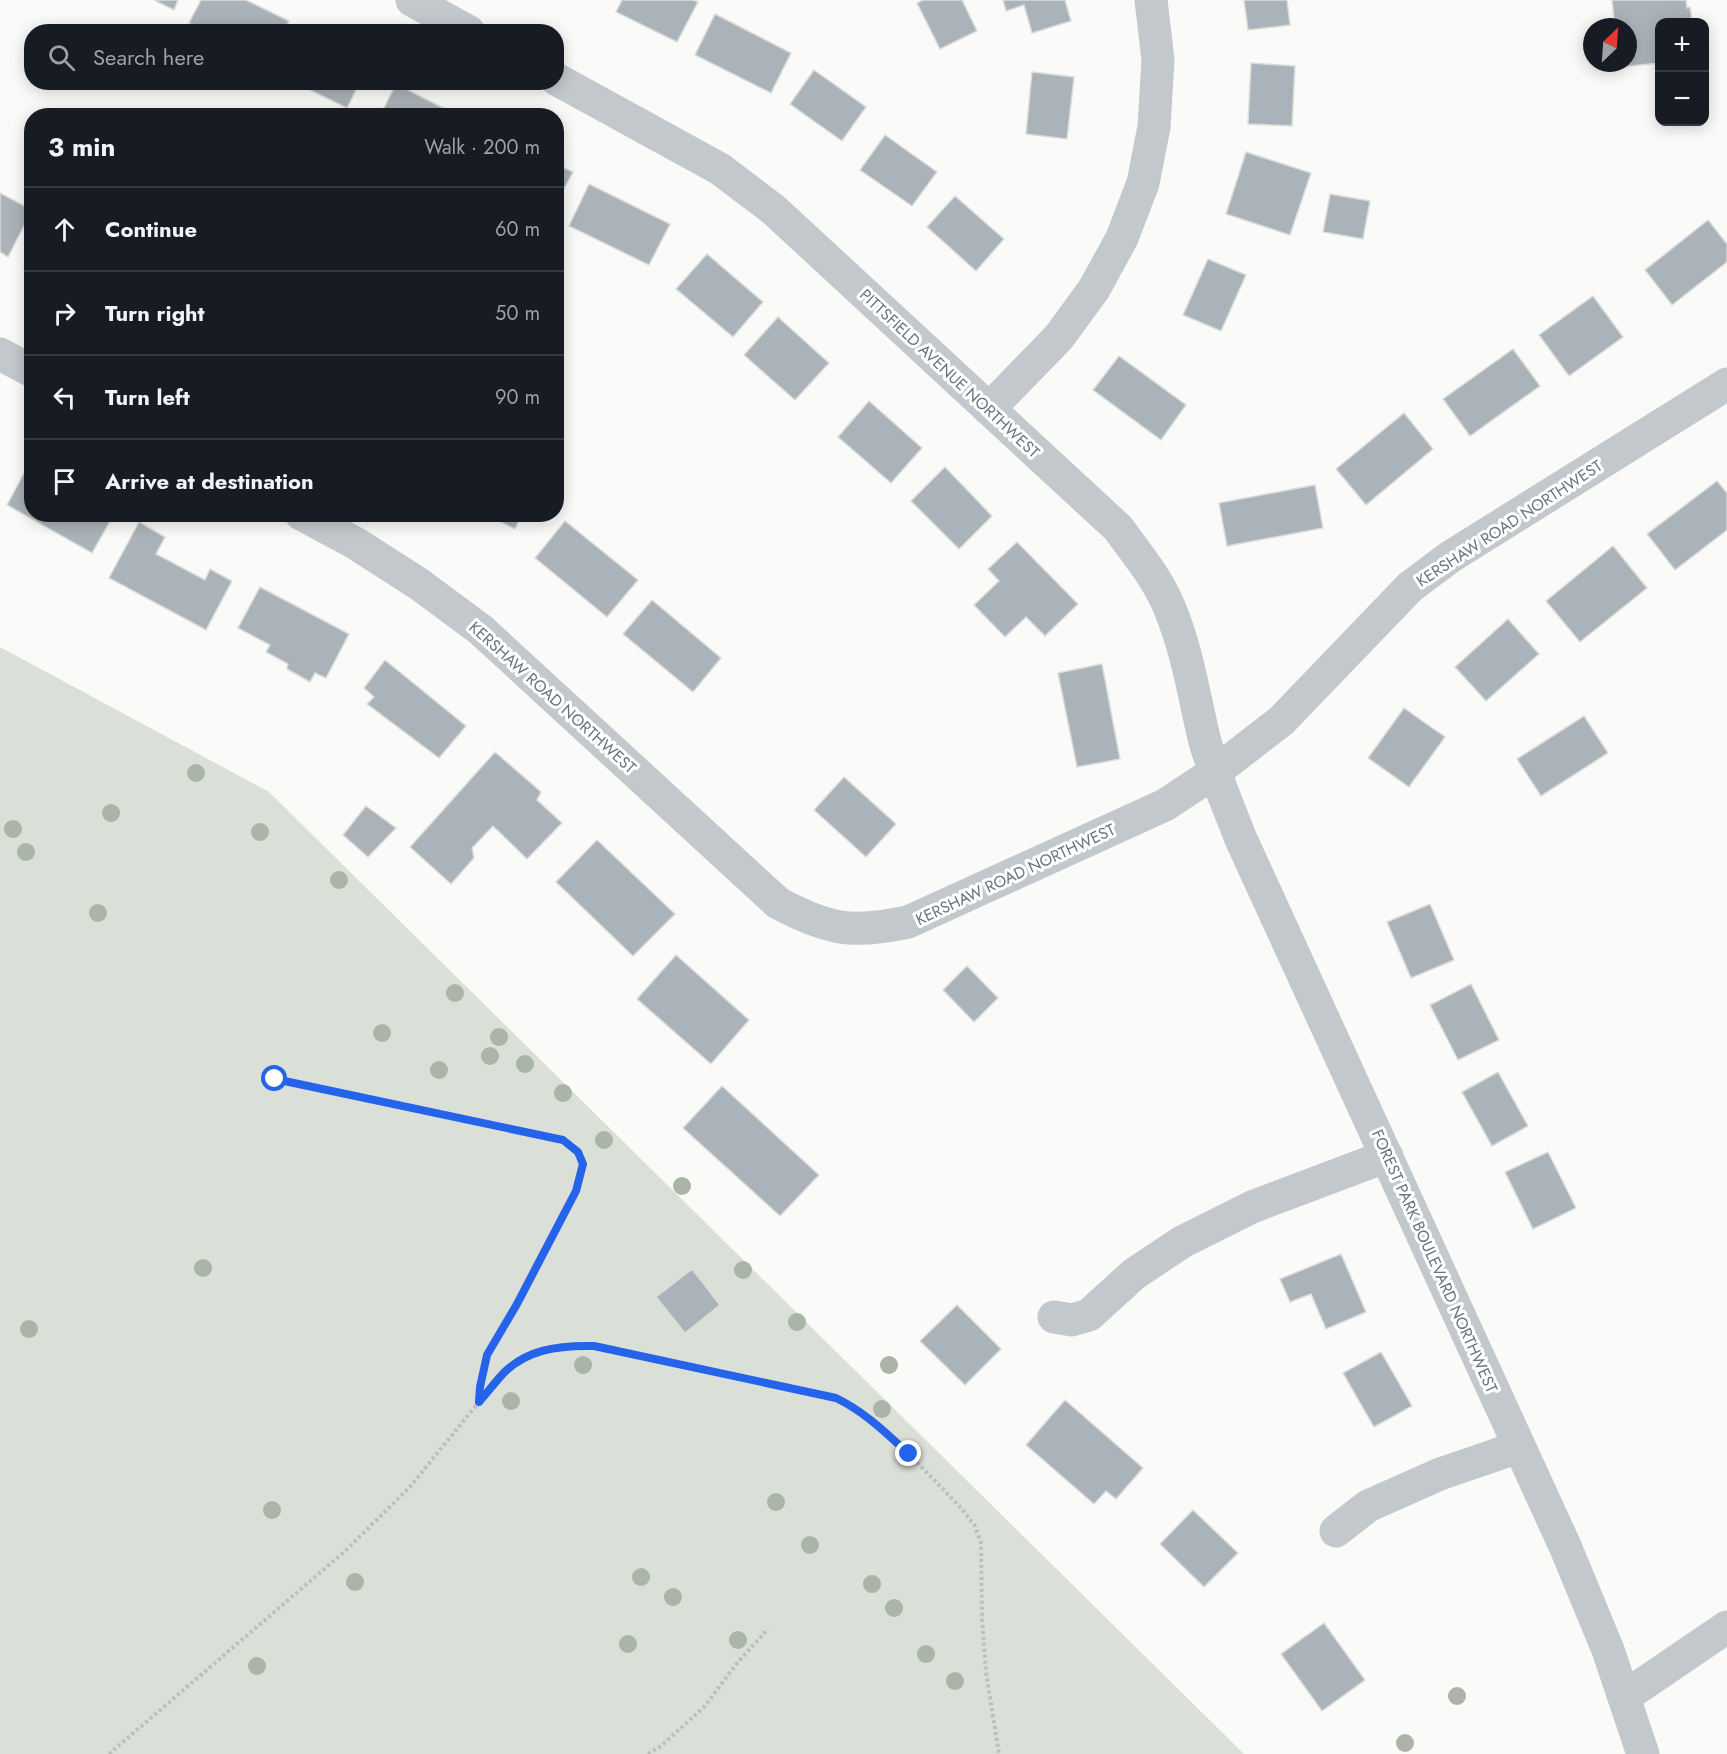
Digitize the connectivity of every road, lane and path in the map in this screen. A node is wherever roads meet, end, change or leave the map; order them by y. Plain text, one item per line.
1 (412, 0) edge
2 (1151, 0) edge
3 (455, 24) edge
4 (564, 83) edge
5 (0, 354) edge
6 (24, 367) edge
7 (1727, 384) edge
8 (989, 409) junction
9 (316, 522) edge
10 (1215, 772) junction
11 (275, 1079) dead end
12 (1388, 1156) junction
13 (1054, 1317) dead end
14 (479, 1402) junction
15 (1519, 1447) junction
16 (1336, 1532) dead end
17 (1727, 1628) edge
18 (768, 1629) dead end
19 (1624, 1697) junction
20 (109, 1754) edge
21 (648, 1754) edge
22 (999, 1754) edge
23 (1643, 1754) edge

1 - 3 street
2 - 8 street
4 - 8 street, PITTSFIELD AVENUE NORTHWEST
5 - 6 street
7 - 10 street, KERSHAW ROAD NORTHWEST
8 - 10 street, PITTSFIELD AVENUE NORTHWEST
9 - 10 street, KERSHAW ROAD NORTHWEST
10 - 12 street, FOREST PARK BOULEVARD NORTHWEST
11 - 14 path
12 - 13 street
12 - 15 street, FOREST PARK BOULEVARD NORTHWEST
14 - 20 path
14 - 22 path
15 - 16 street
15 - 19 street, FOREST PARK BOULEVARD NORTHWEST
17 - 19 street
18 - 21 path
19 - 23 street, FOREST PARK BOULEVARD NORTHWEST

